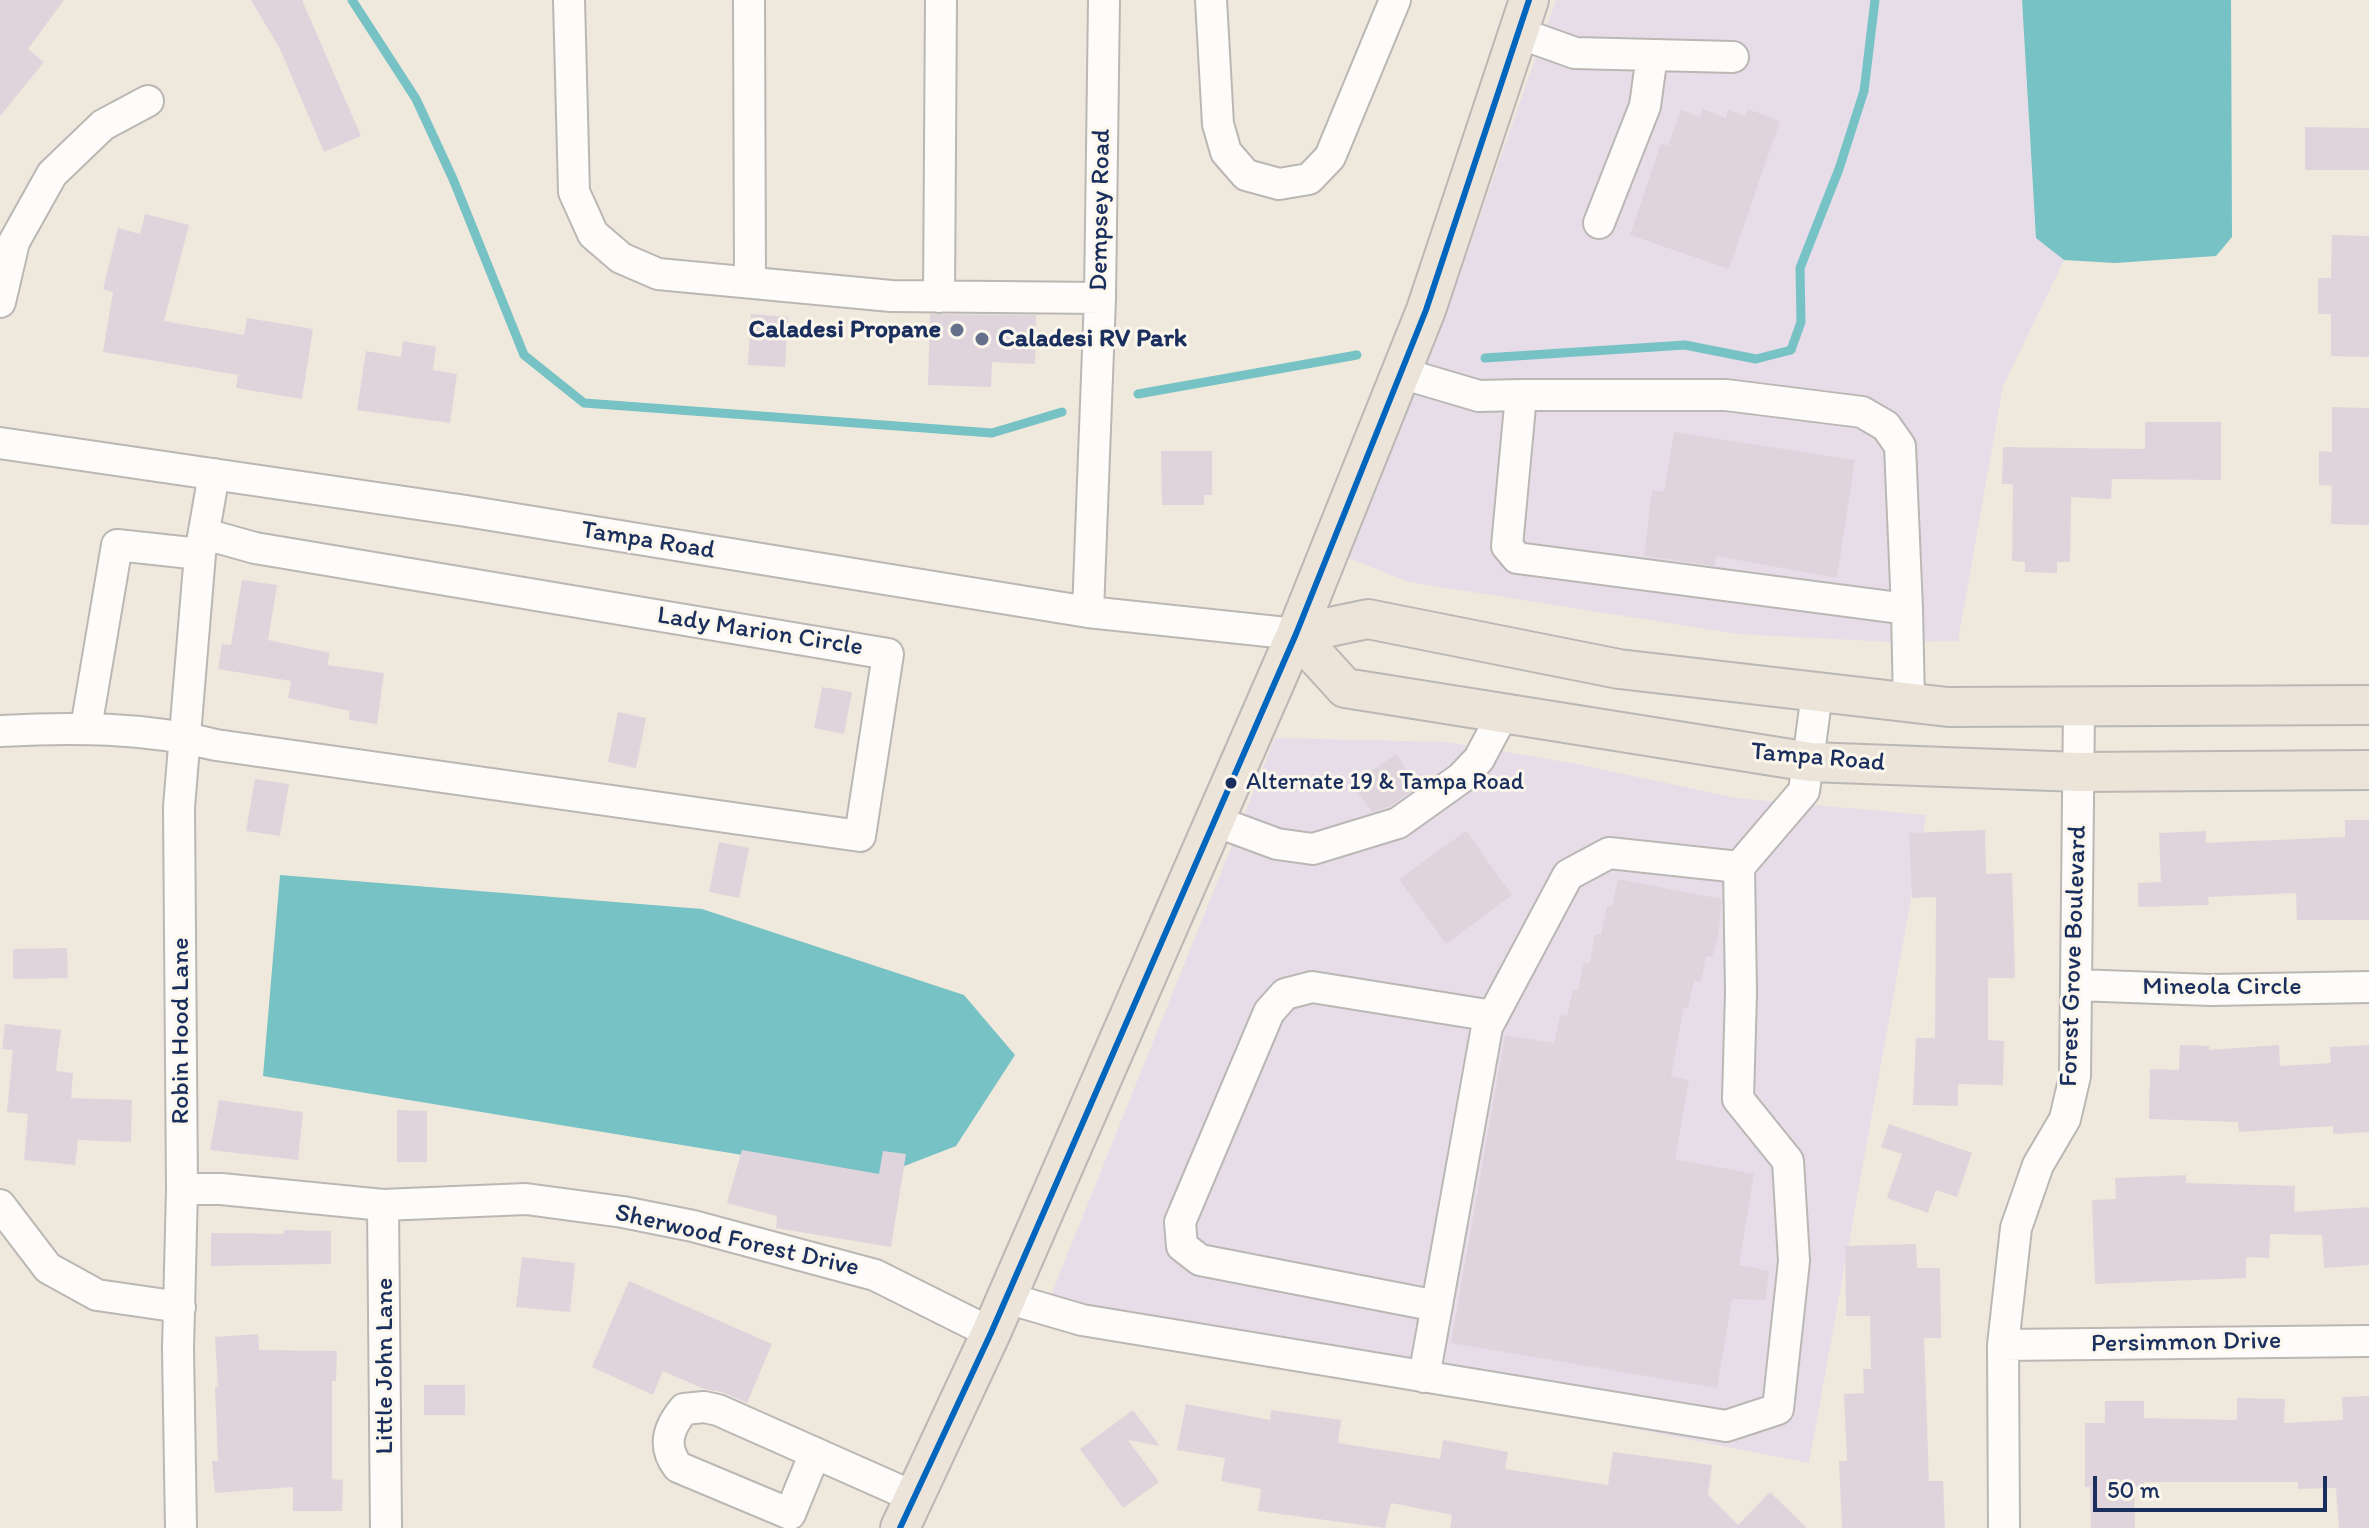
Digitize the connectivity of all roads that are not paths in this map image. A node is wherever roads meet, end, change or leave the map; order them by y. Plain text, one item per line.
1 (569, 0) edge
2 (749, 0) edge
3 (941, 0) edge
4 (1104, 0) edge
5 (1211, 0) edge
6 (1395, 0) edge
7 (1524, 16) edge
8 (1652, 55) junction
9 (1733, 57) dead end
10 (148, 101) dead end
11 (1599, 223) dead end
12 (750, 281) junction
13 (939, 297) junction
14 (1100, 298) junction
15 (0, 302) edge
16 (1401, 373) junction
17 (1521, 395) junction
18 (0, 443) edge
19 (214, 474) junction
20 (202, 544) junction
21 (1907, 609) junction
22 (1088, 612) junction
23 (1296, 634) junction
24 (1817, 693) junction
25 (1909, 703) junction
26 (2369, 705) edge
27 (2079, 708) junction
28 (1499, 712) junction
29 (86, 728) junction
30 (0, 731) edge
31 (186, 737) junction
32 (1810, 762) junction
33 (2369, 770) edge
34 (2079, 772) junction
35 (1215, 821) junction
36 (1739, 867) junction
37 (2076, 985) junction
38 (2369, 987) edge
39 (1493, 1016) junction
40 (182, 1189) junction
41 (0, 1205) edge
42 (383, 1205) junction
43 (1007, 1298) junction
44 (1437, 1306) junction
45 (180, 1307) junction
46 (991, 1333) junction
47 (2369, 1341) edge
48 (2003, 1345) junction
49 (1424, 1377) junction
50 (815, 1453) junction
51 (907, 1512) edge
52 (181, 1528) edge
53 (386, 1528) edge
54 (2004, 1528) edge

1 - 12 street
2 - 12 street
3 - 13 street
4 - 14 street, Dempsey Road
5 - 6 street
7 - 8 street
7 - 16 main road
8 - 9 street
8 - 11 street
10 - 15 street
12 - 13 street
13 - 14 street
14 - 22 street, Dempsey Road
16 - 17 street
16 - 23 main road
17 - 21 street
17 - 21 street
18 - 19 street, Tampa Road
19 - 20 street, Robin Hood Lane
19 - 22 street, Tampa Road
20 - 29 street
20 - 31 street, Robin Hood Lane
20 - 31 street, Lady Marion Circle
21 - 25 street
22 - 23 street, Tampa Road
23 - 24 main road, Tampa Road
23 - 28 main road, Tampa Road
23 - 35 main road
24 - 25 main road, Tampa Road
24 - 32 street
25 - 27 main road, Tampa Road
26 - 27 main road, Tampa Road
27 - 34 street, Forest Grove Boulevard
28 - 32 main road, Tampa Road
28 - 35 street
29 - 30 street
29 - 31 street
31 - 40 street, Robin Hood Lane
32 - 34 main road, Tampa Road
32 - 36 street
33 - 34 main road, Tampa Road
34 - 37 street, Forest Grove Boulevard
35 - 43 main road
36 - 39 street
36 - 49 street
37 - 38 street, Mineola Circle
37 - 48 street, Forest Grove Boulevard
39 - 44 street
39 - 44 street
40 - 42 street, Sherwood Forest Drive
40 - 45 street, Robin Hood Lane
41 - 45 street
42 - 46 street, Sherwood Forest Drive
42 - 53 street, Little John Lane
43 - 46 main road
43 - 49 street
44 - 49 street
45 - 52 street, Robin Hood Lane
46 - 51 main road
47 - 48 street, Persimmon Drive
48 - 54 street, Forest Grove Boulevard
50 - 50 street
50 - 51 street

